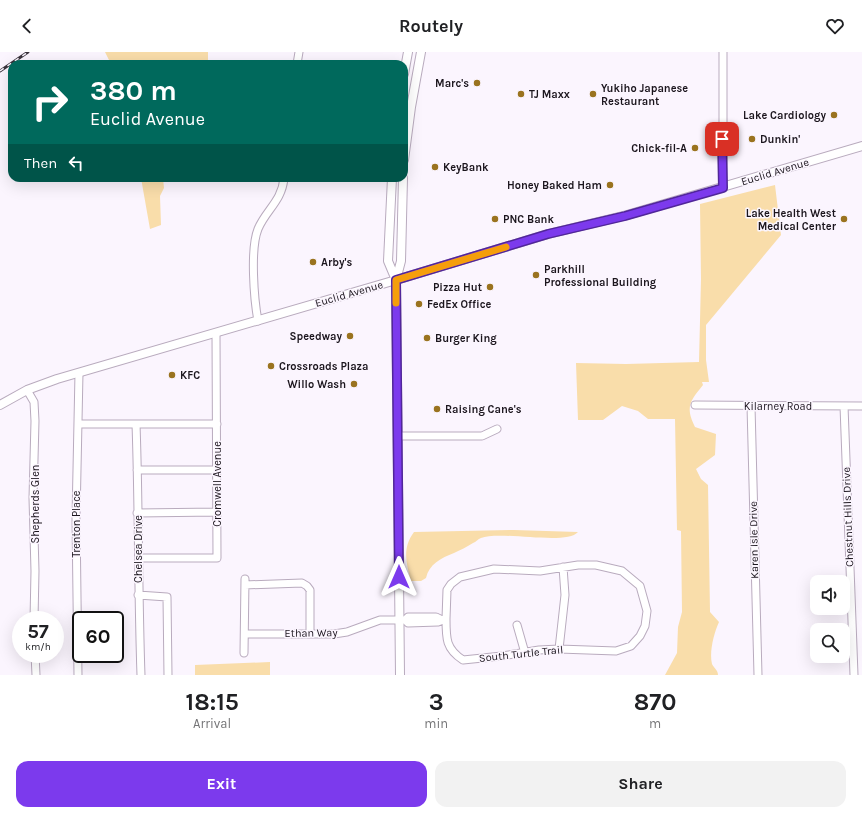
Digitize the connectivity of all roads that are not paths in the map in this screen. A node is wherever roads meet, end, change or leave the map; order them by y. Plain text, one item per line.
1 (421, 52) edge
2 (723, 52) edge
3 (408, 130) edge
4 (862, 146) edge
5 (283, 182) edge
6 (392, 182) edge
7 (403, 182) edge
8 (723, 188) junction
9 (396, 280) junction
10 (258, 321) junction
11 (216, 333) junction
12 (80, 373) junction
13 (27, 390) junction
14 (0, 405) edge
15 (695, 405) dead end
16 (751, 406) junction
17 (844, 406) junction
18 (862, 406) edge
19 (78, 424) junction
20 (136, 424) junction
21 (217, 424) junction
22 (497, 429) dead end
23 (398, 436) junction
24 (137, 470) junction
25 (217, 470) junction
26 (138, 512) junction
27 (217, 512) junction
28 (139, 558) junction
29 (563, 567) junction
30 (138, 595) junction
31 (34, 611) edge
32 (444, 619) junction
33 (402, 620) junction
34 (517, 625) dead end
35 (244, 634) junction
36 (310, 634) junction
37 (559, 649) junction
38 (244, 653) dead end
39 (525, 653) junction
40 (35, 663) edge
41 (36, 675) edge
42 (78, 675) edge
43 (141, 675) edge
44 (168, 675) edge
45 (400, 675) edge
46 (758, 675) edge
47 (854, 675) edge

1 - 3 main road
2 - 8 street
4 - 8 main road, Euclid Avenue
5 - 10 street
6 - 9 main road
7 - 9 main road
8 - 9 main road, Euclid Avenue
9 - 10 main road, Euclid Avenue
9 - 23 main road
10 - 11 main road, Euclid Avenue
11 - 12 main road, Euclid Avenue
11 - 21 street, Cromwell Avenue
12 - 13 main road, Euclid Avenue
12 - 19 street, Trenton Place
13 - 14 main road, Euclid Avenue
13 - 31 street, Shepherds Glen
15 - 16 street, Kilarney Road
16 - 17 street, Kilarney Road
16 - 46 street, Karen Isle Drive
17 - 18 street, Kilarney Road
17 - 47 street, Chestnut Hills Drive
19 - 20 street
19 - 42 street, Trenton Place
20 - 21 street
20 - 24 street, Chelsea Drive
21 - 25 street, Cromwell Avenue
22 - 23 street
23 - 33 main road
24 - 25 street
24 - 26 street, Chelsea Drive
25 - 27 street, Cromwell Avenue
26 - 27 street
26 - 28 street, Chelsea Drive
27 - 28 street, Cromwell Avenue
28 - 30 street, Chelsea Drive
29 - 32 street
29 - 37 street
29 - 37 street, South Turtle Trail
30 - 43 street, Chelsea Drive
30 - 44 street
32 - 33 street, Ethan Way
32 - 39 street, South Turtle Trail
33 - 36 street, Ethan Way
33 - 45 main road
34 - 39 street
35 - 36 street, Ethan Way
35 - 36 street
35 - 38 street
37 - 39 street, South Turtle Trail
40 - 41 street

